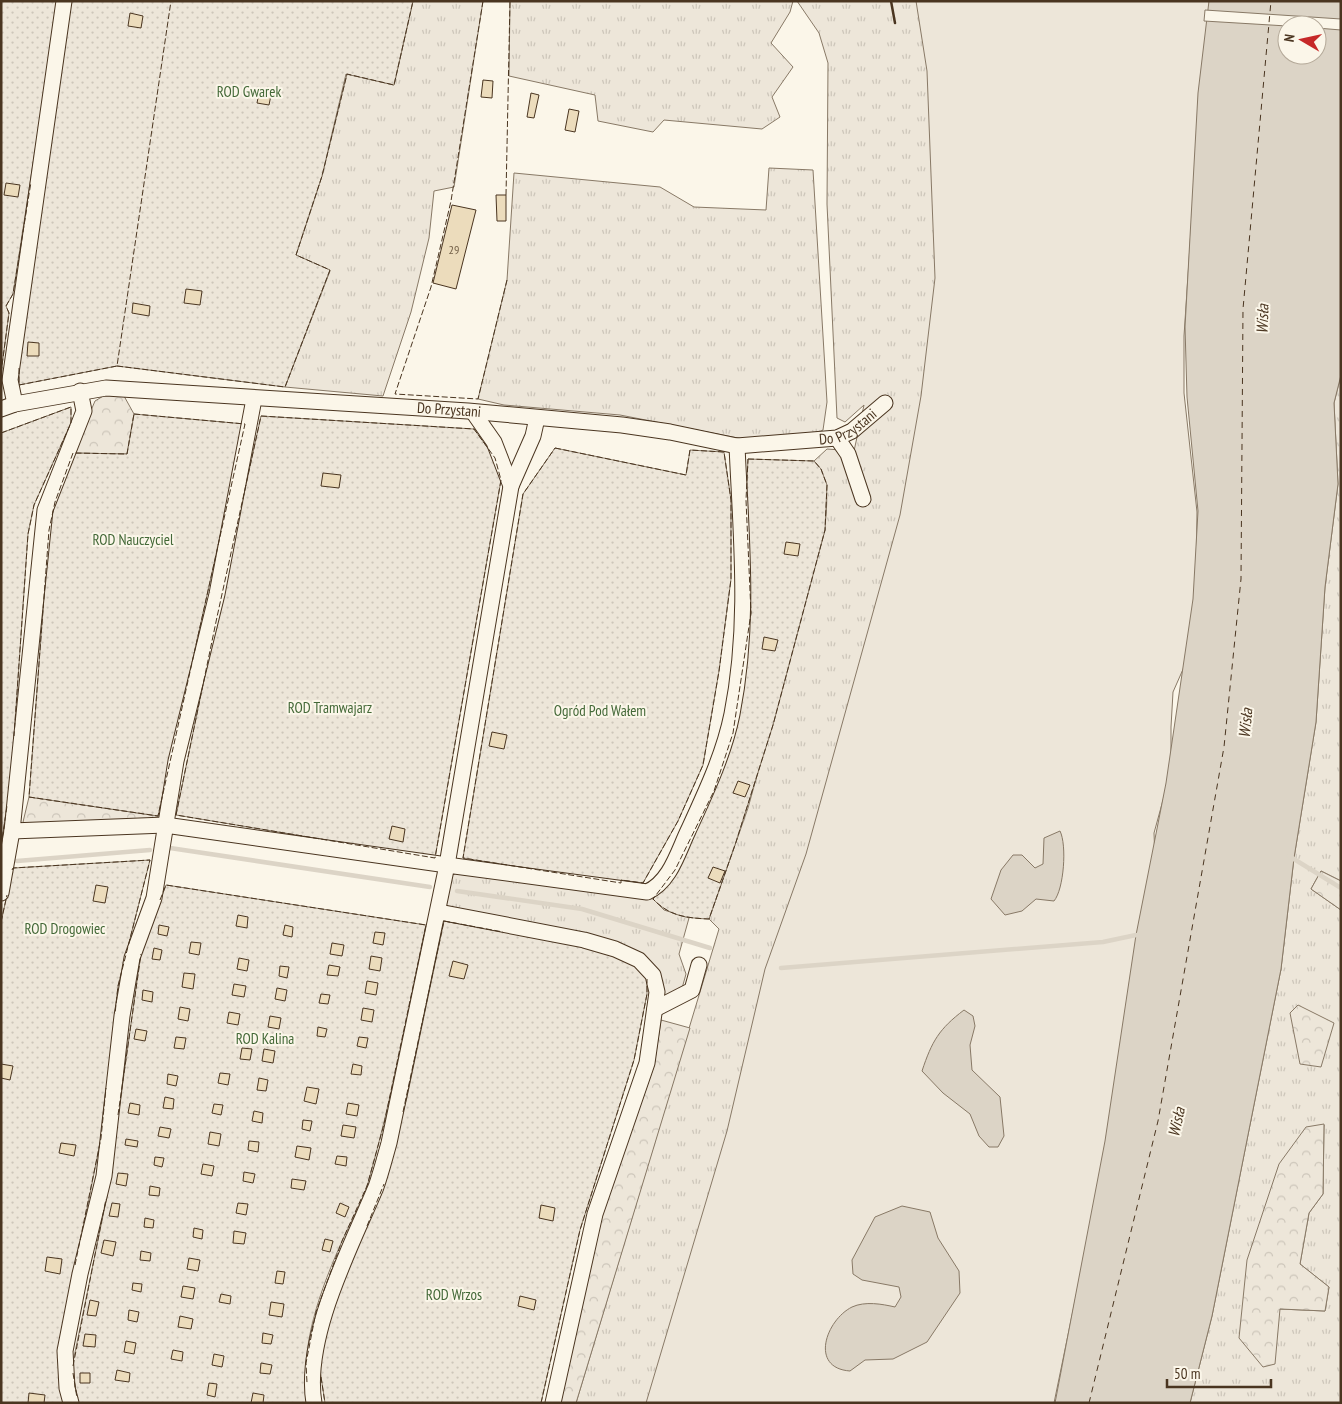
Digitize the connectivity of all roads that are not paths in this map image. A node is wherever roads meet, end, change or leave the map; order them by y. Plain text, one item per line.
1 (64, 1) edge
2 (80, 391) junction
3 (254, 399) junction
4 (885, 403) dead end
5 (8, 406) edge
6 (473, 412) junction
7 (537, 418) junction
8 (837, 438) junction
9 (737, 446) junction
10 (511, 486) junction
11 (863, 499) dead end
12 (165, 825) junction
13 (12, 831) junction
14 (447, 865) junction
15 (1, 893) edge
16 (439, 912) junction
17 (699, 965) dead end
18 (655, 1009) junction
19 (71, 1403) edge
20 (314, 1403) edge
21 (553, 1403) edge

1 - 5 street
2 - 3 street, Do Przystani
2 - 5 street, Do Przystani
2 - 13 street
3 - 6 street, Do Przystani
3 - 12 street
4 - 8 street, Do Przystani
6 - 7 street, Do Przystani
6 - 10 street
7 - 9 street, Do Przystani
7 - 10 street
8 - 9 street, Do Przystani
8 - 11 street
9 - 14 street
10 - 14 street
12 - 13 street
12 - 14 street
12 - 19 street
13 - 15 street
14 - 16 street
16 - 18 street
16 - 20 street
17 - 18 street
18 - 21 street

